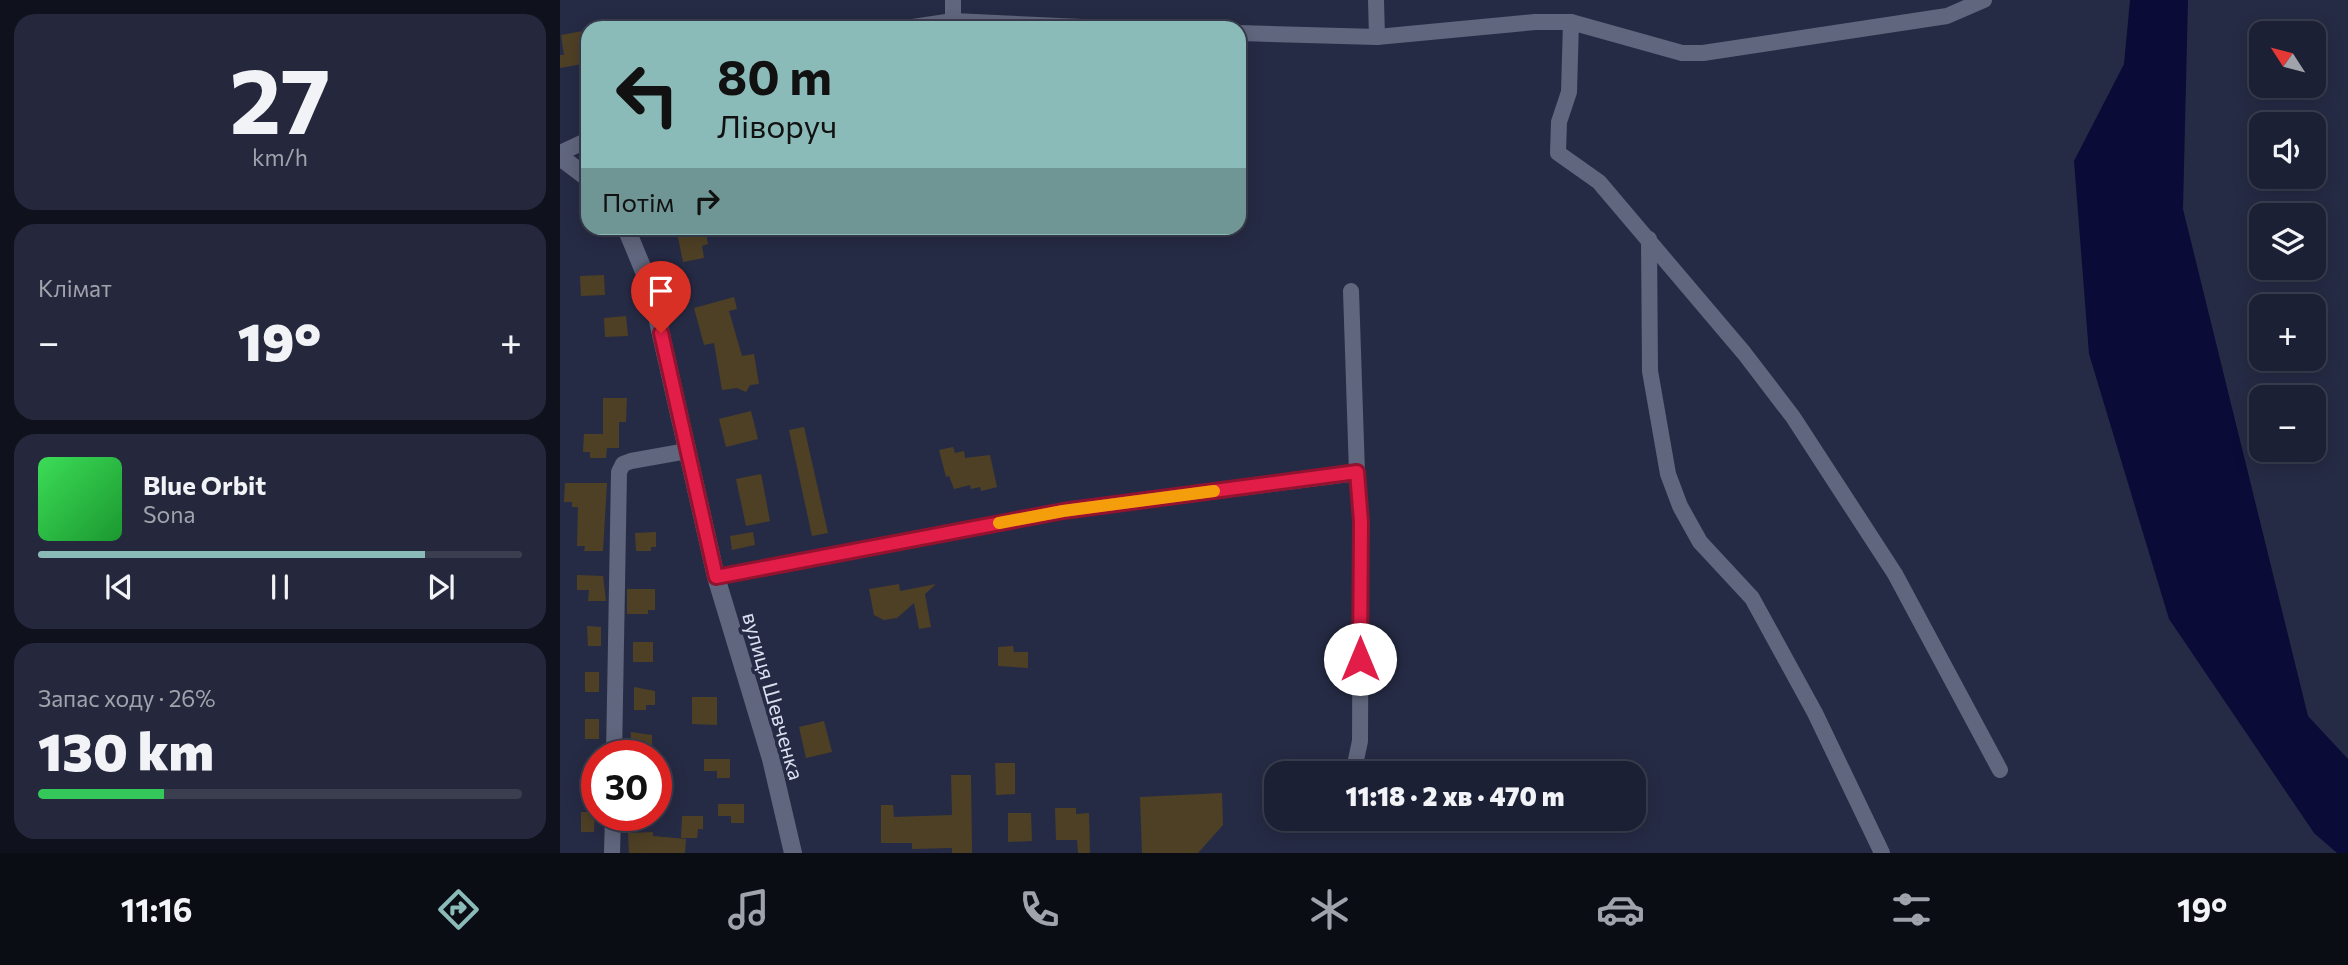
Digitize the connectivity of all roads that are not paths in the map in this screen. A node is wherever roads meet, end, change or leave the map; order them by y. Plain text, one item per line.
1 (953, 0) edge
2 (1376, 0) edge
3 (1983, 2) edge
4 (953, 21) edge
5 (1571, 22) junction
6 (1246, 33) edge
7 (1377, 37) junction
8 (581, 143) edge
9 (560, 155) edge
10 (581, 172) edge
11 (629, 235) edge
12 (1649, 239) junction
13 (1351, 291) dead end
14 (687, 451) junction
15 (1357, 472) junction
16 (716, 577) junction
17 (614, 740) edge
18 (1356, 761) edge
19 (2000, 771) dead end
20 (613, 831) edge
21 (612, 853) edge
22 (793, 853) edge
23 (1882, 853) edge

1 - 4 street
2 - 7 street
3 - 5 street
5 - 7 street
5 - 12 street
6 - 7 street
8 - 9 street
9 - 10 street
11 - 14 street, вулиця Шевченка
12 - 19 street
12 - 23 street
13 - 15 street
14 - 16 street, вулиця Шевченка
14 - 17 street
15 - 16 street
15 - 18 street
16 - 22 street, вулиця Шевченка
20 - 21 street

